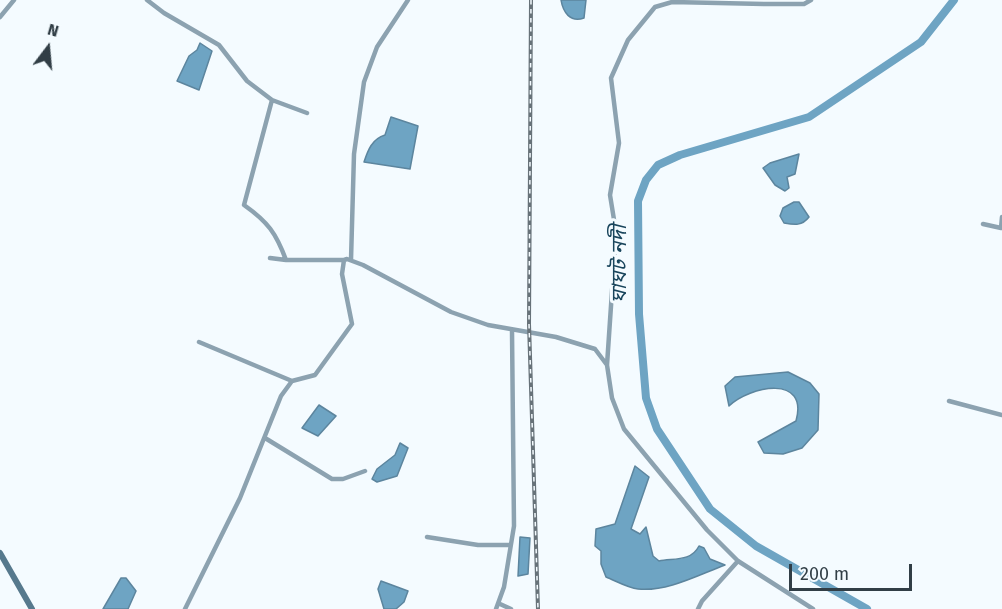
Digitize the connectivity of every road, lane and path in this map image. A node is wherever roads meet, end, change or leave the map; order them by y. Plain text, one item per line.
1 (15, 0) edge
2 (147, 0) edge
3 (408, 0) edge
4 (811, 0) edge
5 (0, 17) edge
6 (272, 100) junction
7 (307, 113) dead end
8 (1002, 217) edge
9 (983, 224) dead end
10 (1001, 228) edge
11 (270, 258) dead end
12 (286, 260) junction
13 (344, 260) junction
14 (351, 260) junction
15 (512, 331) junction
16 (199, 342) dead end
17 (608, 365) junction
18 (292, 381) junction
19 (949, 401) dead end
20 (1002, 416) edge
21 (265, 438) junction
22 (365, 471) dead end
23 (427, 537) dead end
24 (509, 545) junction
25 (0, 553) edge
26 (738, 561) junction
27 (500, 604) junction
28 (32, 609) edge
29 (185, 609) edge
30 (496, 609) edge
31 (511, 609) edge
32 (698, 609) edge
33 (813, 609) edge

1 - 5 street
2 - 6 street
3 - 14 street
4 - 17 street
6 - 7 street
6 - 12 street
8 - 10 street
9 - 10 street
11 - 12 street
12 - 13 street
13 - 14 street
13 - 18 street
14 - 15 street
15 - 17 street
15 - 24 street
16 - 18 street
17 - 26 street
18 - 21 street
19 - 20 street
21 - 22 street
21 - 29 street
23 - 24 street
24 - 27 street
25 - 28 main road
26 - 32 street
26 - 33 street
27 - 30 street
27 - 31 street

